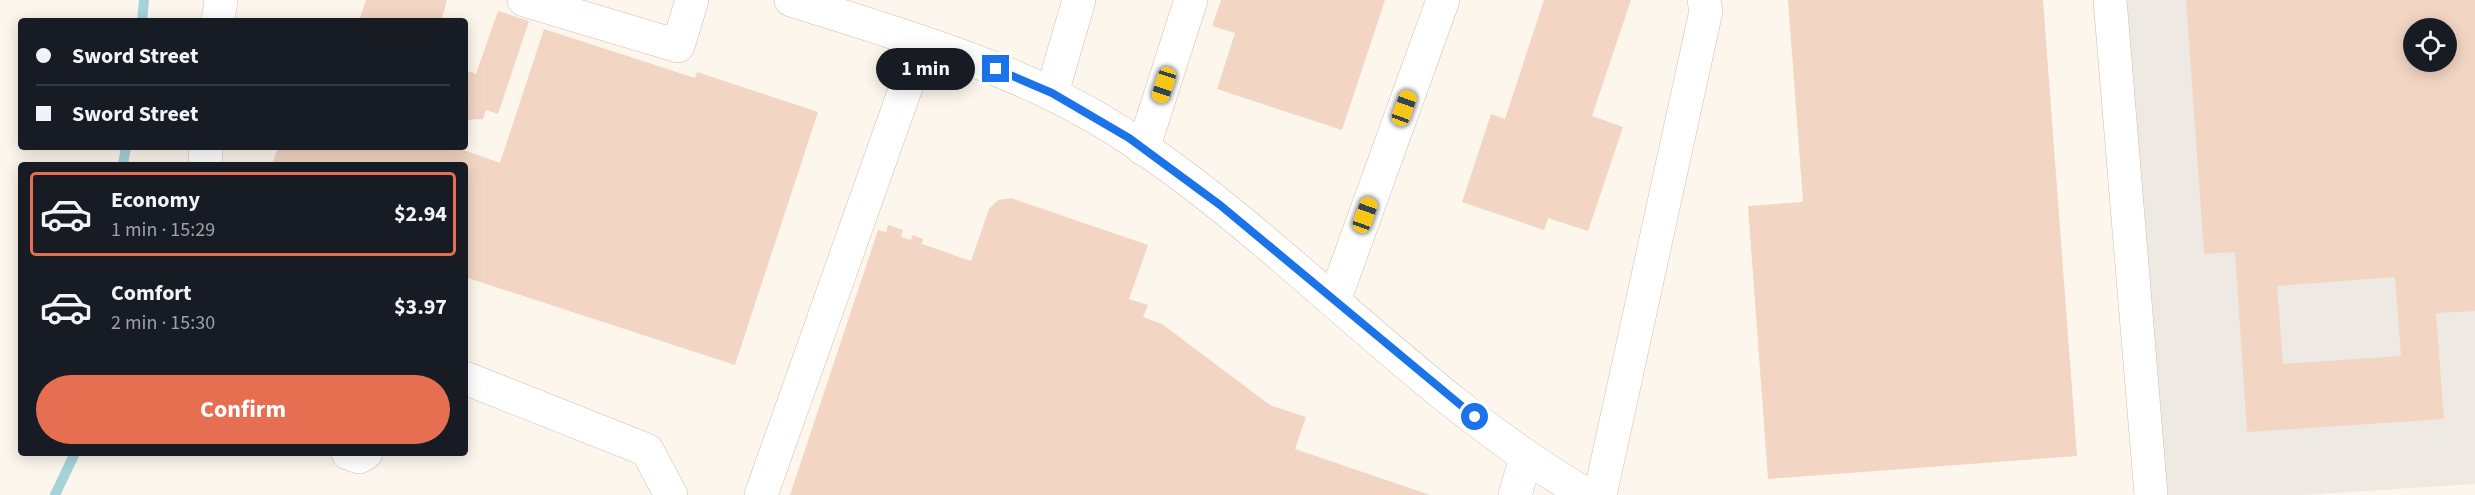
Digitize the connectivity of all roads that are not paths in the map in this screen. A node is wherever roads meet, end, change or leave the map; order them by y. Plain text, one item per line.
1 (524, 0) edge
2 (692, 0) edge
3 (791, 0) edge
4 (1079, 0) edge
5 (1191, 0) edge
6 (1443, 0) edge
7 (1704, 0) edge
8 (2110, 0) edge
9 (922, 42) junction
10 (1052, 93) junction
11 (1143, 148) junction
12 (1334, 301) junction
13 (468, 379) edge
14 (1527, 458) junction
15 (671, 495) edge
16 (761, 495) edge
17 (1515, 495) edge
18 (1587, 495) edge
19 (1600, 495) edge
20 (2151, 495) edge

1 - 2 street
3 - 9 street
4 - 10 street
5 - 11 street
6 - 12 street
7 - 19 street
8 - 20 street
9 - 10 street
9 - 16 street
10 - 11 street
11 - 12 street
12 - 14 street
13 - 15 street
14 - 17 street
14 - 18 street

